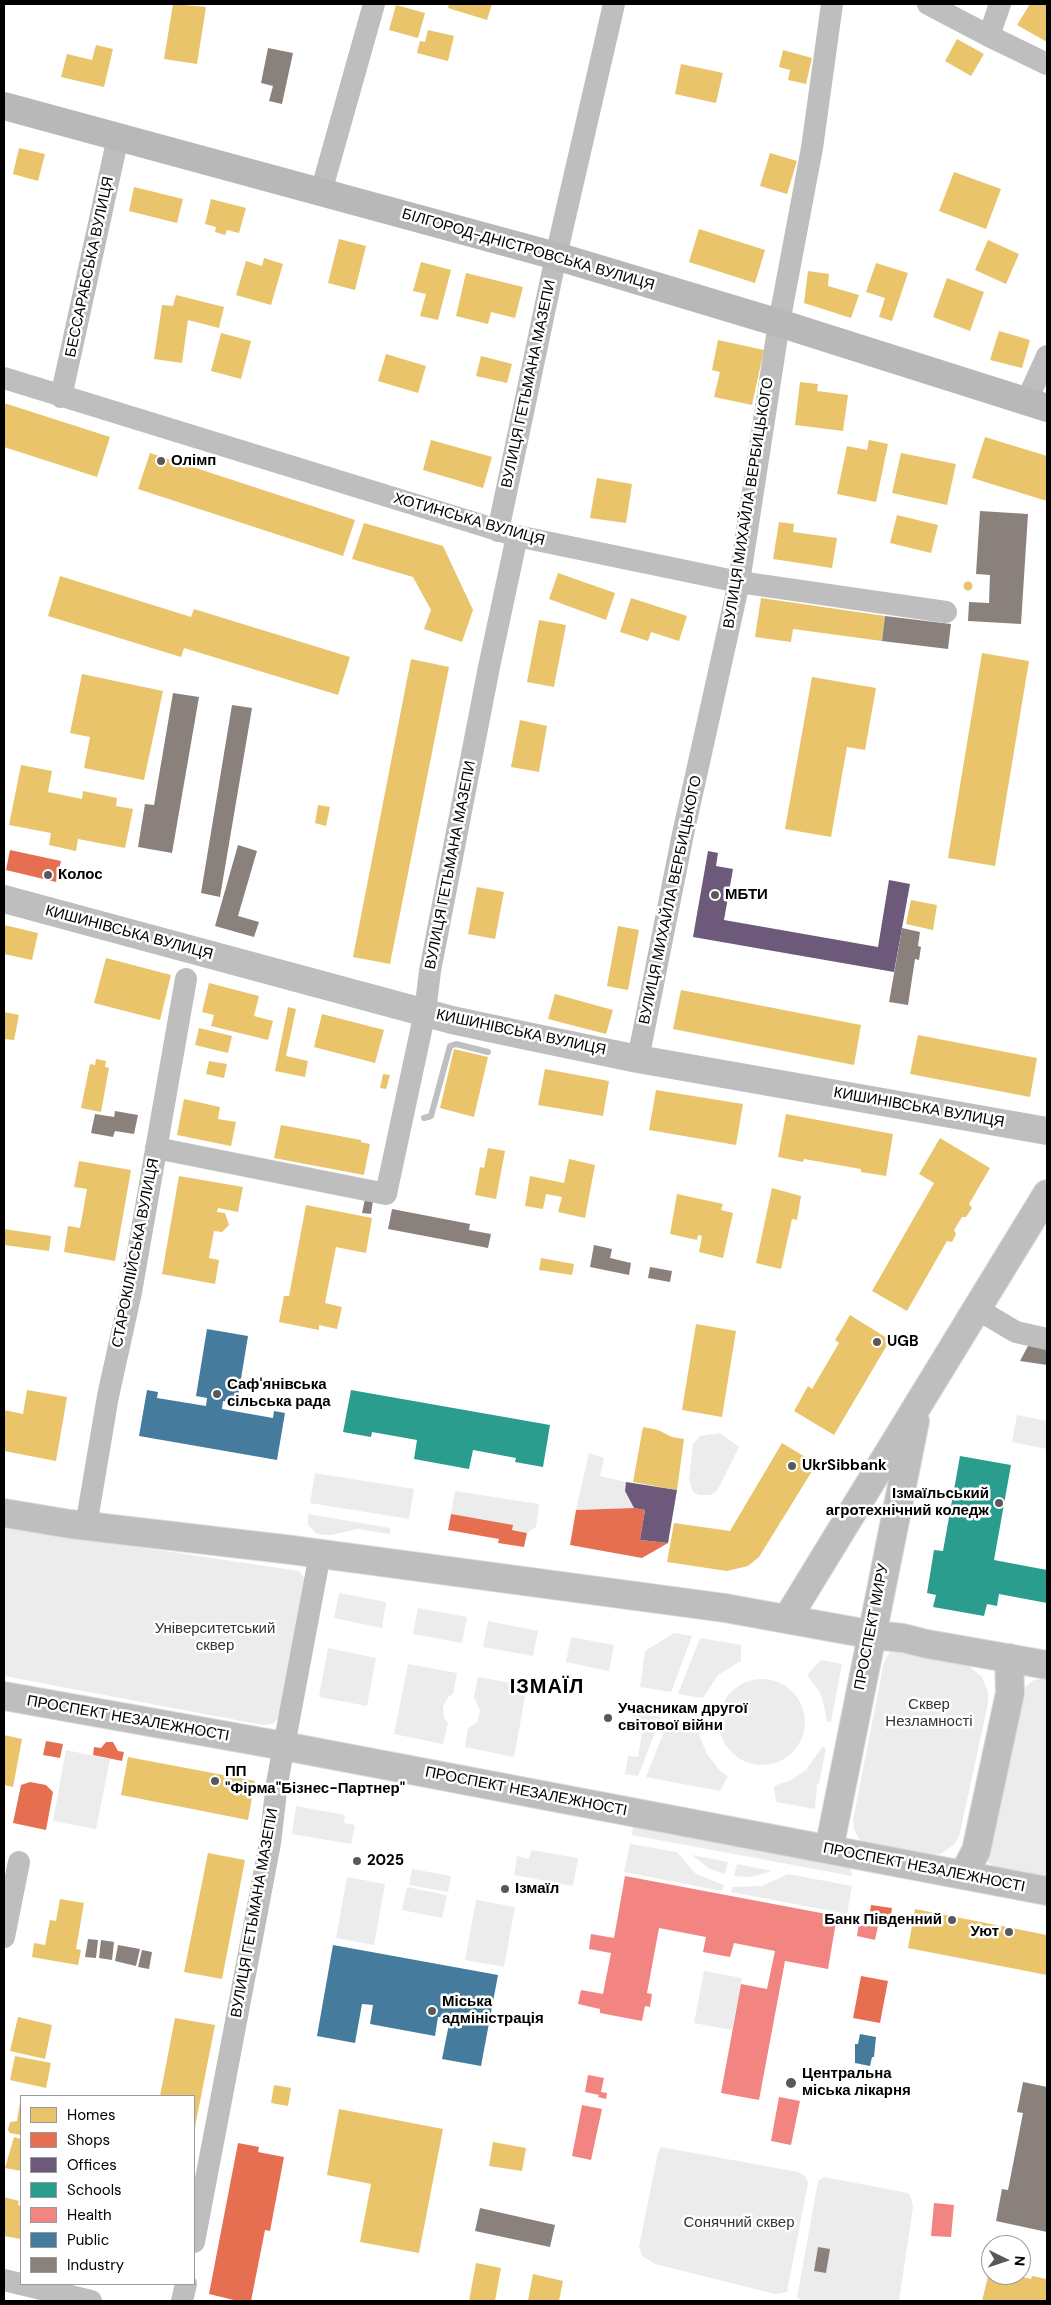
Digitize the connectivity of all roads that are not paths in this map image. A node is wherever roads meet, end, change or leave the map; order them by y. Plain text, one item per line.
1 (374, 4) edge
2 (614, 4) edge
3 (832, 4) edge
4 (928, 4) edge
5 (1000, 4) edge
6 (989, 36) junction
7 (1047, 64) edge
8 (4, 106) edge
9 (118, 137) junction
10 (321, 192) junction
11 (556, 256) junction
12 (779, 323) junction
13 (1047, 356) edge
14 (4, 378) edge
15 (61, 397) junction
16 (1037, 405) edge
17 (508, 533) junction
18 (739, 582) junction
19 (946, 612) dead end
20 (4, 899) edge
21 (186, 980) dead end
22 (425, 1012) junction
23 (638, 1058) junction
24 (1047, 1131) edge
25 (156, 1148) junction
26 (1047, 1194) edge
27 (977, 1309) junction
28 (1047, 1339) edge
29 (918, 1405) junction
30 (4, 1513) edge
31 (86, 1526) junction
32 (320, 1554) junction
33 (787, 1619) junction
34 (874, 1635) junction
35 (1009, 1658) junction
36 (1047, 1665) edge
37 (4, 1696) edge
38 (284, 1746) junction
39 (829, 1849) junction
40 (19, 1862) dead end
41 (963, 1875) junction
42 (1047, 1891) edge
43 (4, 1937) edge
44 (195, 2237) edge
45 (4, 2280) edge
46 (20, 2284) edge
47 (25, 2285) edge
48 (186, 2285) edge
49 (91, 2301) edge
50 (182, 2301) edge

1 - 10 street
2 - 11 street, ВУЛИЦЯ ГЕТЬМАНА МАЗЕПИ
3 - 12 street, ВУЛИЦЯ МИХАЙЛА ВЕРБИЦЬКОГО
4 - 6 street
5 - 6 street
6 - 7 street
8 - 9 main road, БІЛГОРОД-ДНІСТРОВСЬКА ВУЛИЦЯ
9 - 10 main road, БІЛГОРОД-ДНІСТРОВСЬКА ВУЛИЦЯ
9 - 15 street, БЕССАРАБСЬКА ВУЛИЦЯ
10 - 11 main road, БІЛГОРОД-ДНІСТРОВСЬКА ВУЛИЦЯ
11 - 12 main road, БІЛГОРОД-ДНІСТРОВСЬКА ВУЛИЦЯ
11 - 17 street, ВУЛИЦЯ ГЕТЬМАНА МАЗЕПИ
12 - 16 main road, БІЛГОРОД-ДНІСТРОВСЬКА ВУЛИЦЯ
12 - 18 street, ВУЛИЦЯ МИХАЙЛА ВЕРБИЦЬКОГО
13 - 16 street
14 - 15 street, ХОТИНСЬКА ВУЛИЦЯ
15 - 17 street, ХОТИНСЬКА ВУЛИЦЯ
17 - 18 street, ХОТИНСЬКА ВУЛИЦЯ
17 - 22 street, ВУЛИЦЯ ГЕТЬМАНА МАЗЕПИ
18 - 19 street, ХОТИНСЬКА ВУЛИЦЯ
18 - 23 street, ВУЛИЦЯ МИХАЙЛА ВЕРБИЦЬКОГО
20 - 22 main road, КИШИНІВСЬКА ВУЛИЦЯ
21 - 25 street, СТАРОКІЛІЙСЬКА ВУЛИЦЯ
22 - 23 main road, КИШИНІВСЬКА ВУЛИЦЯ
22 - 25 street, ВУЛИЦЯ ГЕТЬМАНА МАЗЕПИ
23 - 24 main road, КИШИНІВСЬКА ВУЛИЦЯ
25 - 31 street, СТАРОКІЛІЙСЬКА ВУЛИЦЯ
26 - 27 main road, ПРОСПЕКТ МИРУ
27 - 28 street
27 - 29 main road, ПРОСПЕКТ МИРУ
29 - 33 main road, ПРОСПЕКТ МИРУ
29 - 34 main road, ПРОСПЕКТ МИРУ
30 - 31 main road
31 - 32 main road
32 - 33 main road
32 - 38 street, ВУЛИЦЯ ГЕТЬМАНА МАЗЕПИ
33 - 34 main road
34 - 35 main road
34 - 39 main road, ПРОСПЕКТ МИРУ
35 - 36 main road
35 - 41 main road
37 - 38 main road, ПРОСПЕКТ НЕЗАЛЕЖНОСТІ
38 - 39 main road, ПРОСПЕКТ НЕЗАЛЕЖНОСТІ
38 - 44 street, ВУЛИЦЯ ГЕТЬМАНА МАЗЕПИ
39 - 41 main road, ПРОСПЕКТ НЕЗАЛЕЖНОСТІ
40 - 43 street
41 - 42 main road, ПРОСПЕКТ НЕЗАЛЕЖНОСТІ
45 - 46 street
47 - 49 street
48 - 50 street

